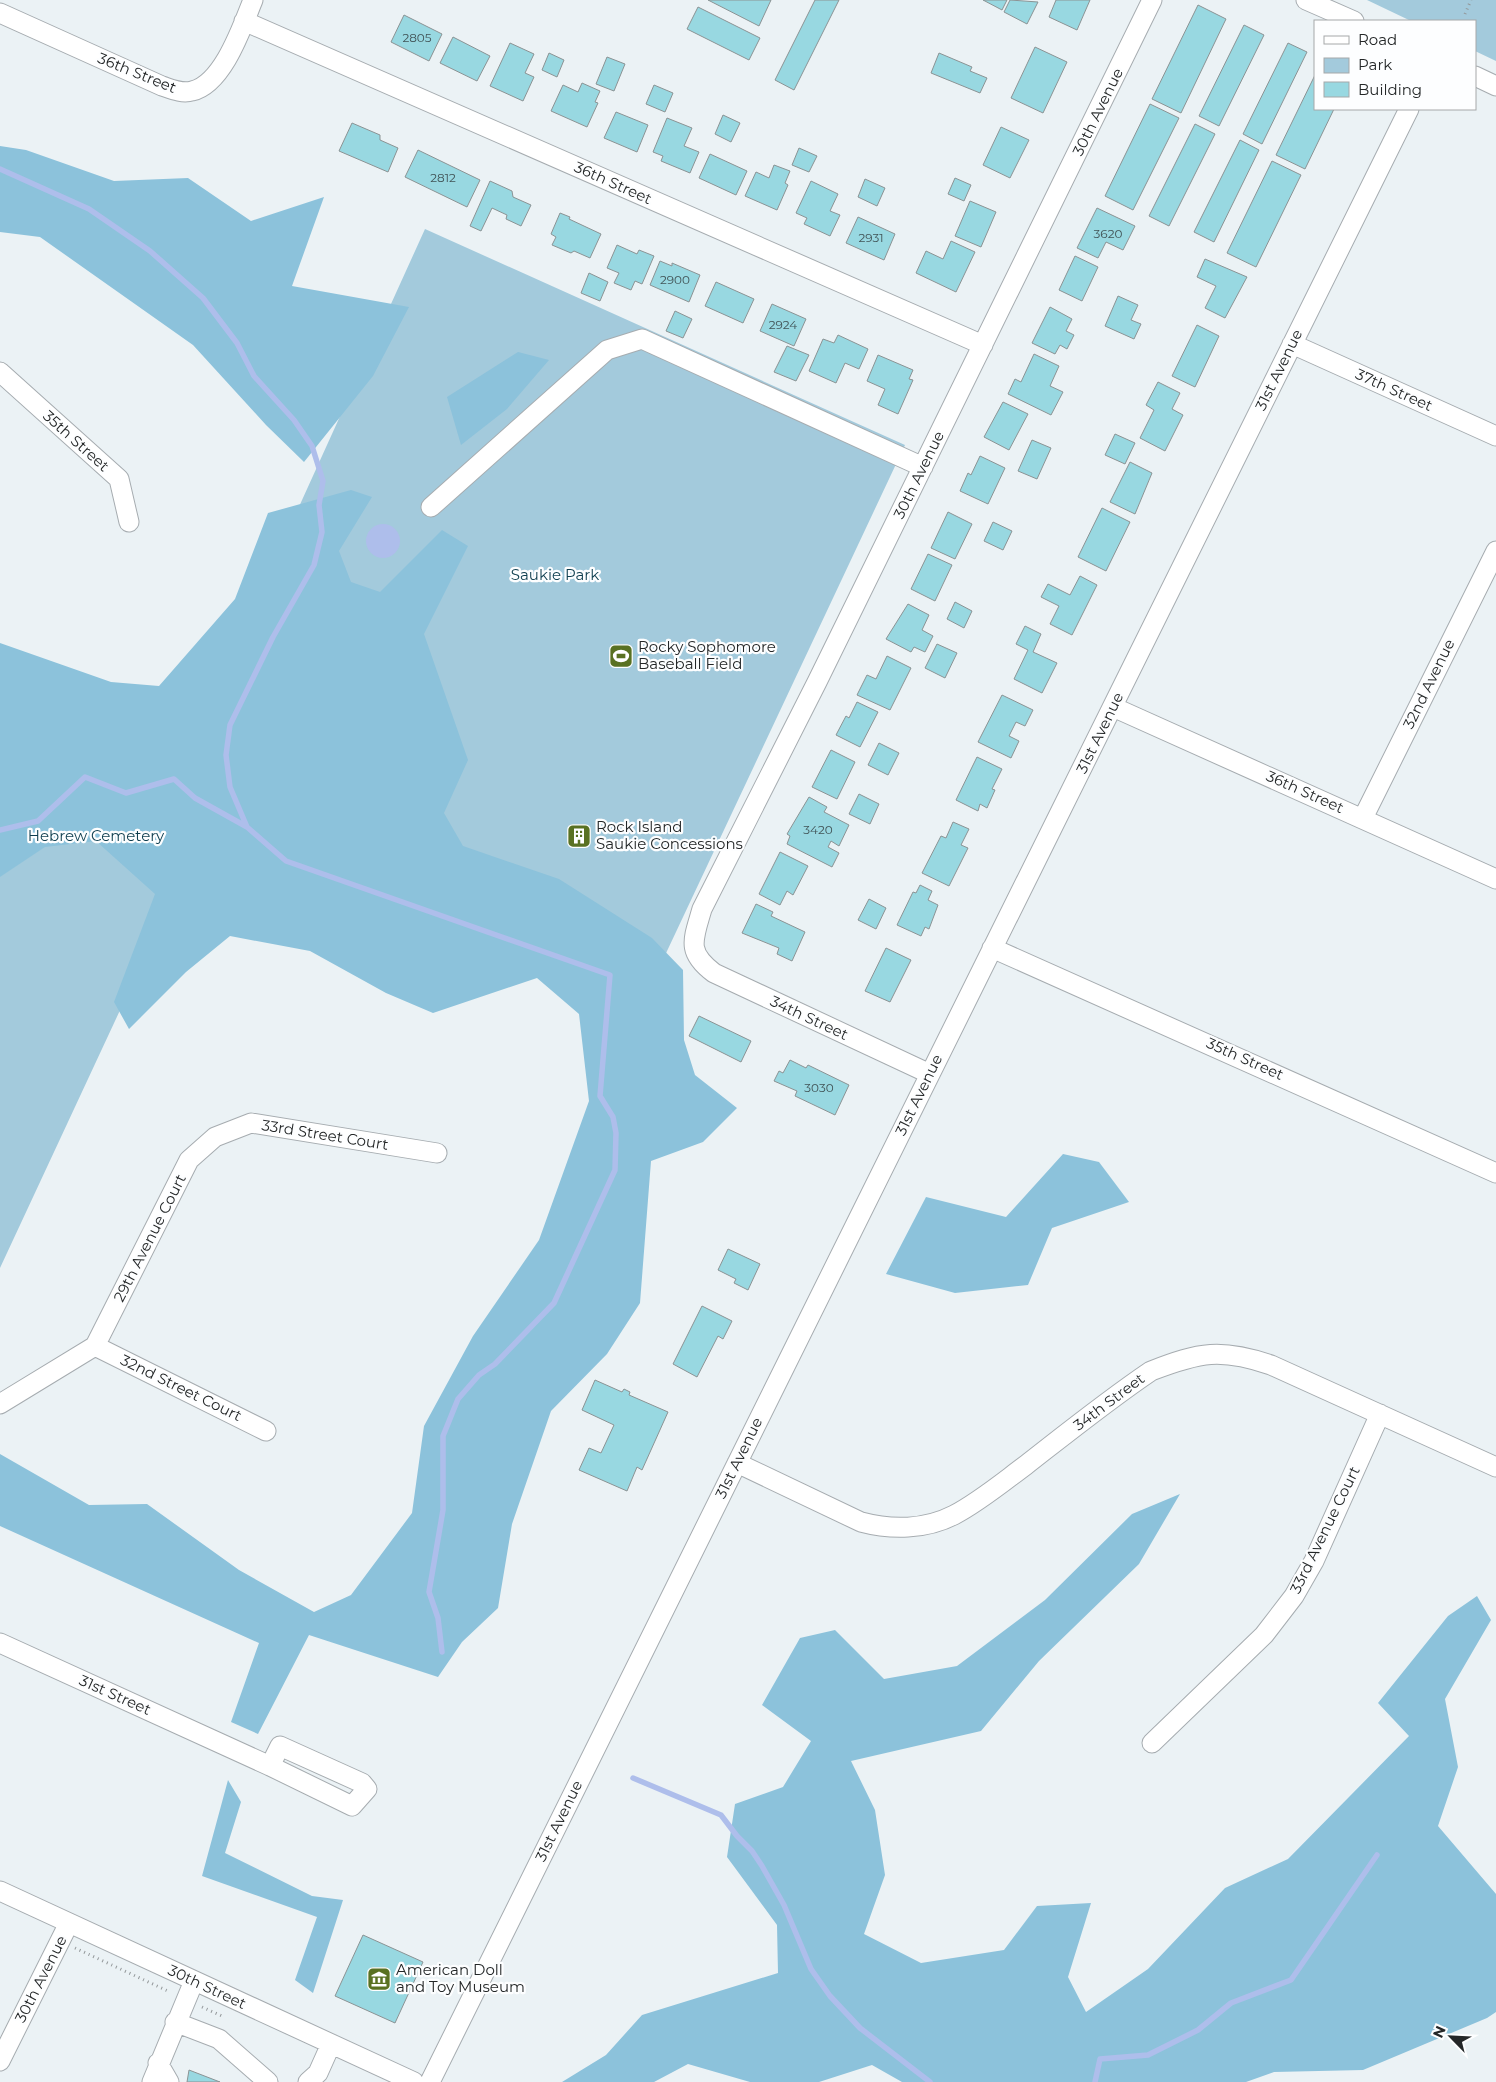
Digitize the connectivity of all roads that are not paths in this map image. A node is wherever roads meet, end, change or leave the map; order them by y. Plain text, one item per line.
1 (253, 0) edge
2 (1152, 0) edge
3 (1306, 0) edge
4 (0, 13) edge
5 (1352, 20) edge
6 (244, 21) junction
7 (1476, 76) edge
8 (1496, 86) edge
9 (1409, 110) edge
10 (1292, 344) junction
11 (983, 345) junction
12 (0, 372) edge
13 (1496, 436) edge
14 (923, 467) junction
15 (431, 507) dead end
16 (129, 522) dead end
17 (1496, 551) edge
18 (1112, 707) junction
19 (1363, 818) junction
20 (1496, 879) edge
21 (992, 948) junction
22 (695, 953) joint
23 (930, 1074) junction
24 (215, 1137) joint
25 (437, 1153) dead end
26 (1496, 1173) edge
27 (95, 1346) junction
28 (0, 1404) edge
29 (1380, 1414) junction
30 (266, 1431) dead end
31 (737, 1463) junction
32 (1496, 1467) edge
33 (0, 1643) edge
34 (1152, 1743) dead end
35 (270, 1766) dead end
36 (0, 1891) edge
37 (69, 1923) junction
38 (194, 1981) junction
39 (175, 2022) junction
40 (331, 2044) junction
41 (0, 2061) edge
42 (158, 2063) junction
43 (152, 2082) edge
44 (169, 2082) edge
45 (268, 2082) edge
46 (308, 2082) edge
47 (414, 2082) edge
48 (430, 2082) edge

1 - 6 street, 36th Street
2 - 11 street, 30th Avenue
3 - 5 street
4 - 6 street, 36th Street
6 - 11 street, 36th Street
7 - 8 street
9 - 10 street, 31st Avenue
10 - 13 street, 37th Street
10 - 18 street, 31st Avenue
11 - 14 street, 30th Avenue
12 - 16 street, 35th Street
14 - 15 street
14 - 22 street, 30th Avenue
17 - 19 street, 32nd Avenue
18 - 19 street, 36th Street
18 - 21 street, 31st Avenue
19 - 20 street, 36th Street
21 - 23 street, 31st Avenue
21 - 26 street, 35th Street
22 - 23 street, 34th Street
23 - 31 street, 31st Avenue
24 - 25 street, 33rd Street Court
24 - 27 street, 29th Avenue Court
27 - 28 street
27 - 30 street, 32nd Street Court
29 - 31 street, 34th Street
29 - 32 street, 34th Street
29 - 34 street, 33rd Avenue Court
31 - 48 street, 31st Avenue
33 - 35 street, 31st Street
36 - 37 street, 30th Street
37 - 38 street, 30th Street
37 - 41 street, 30th Avenue
38 - 39 street
38 - 40 street, 30th Street
39 - 42 street
39 - 45 street
40 - 46 street
40 - 47 street, 30th Street
42 - 43 street
42 - 44 street

